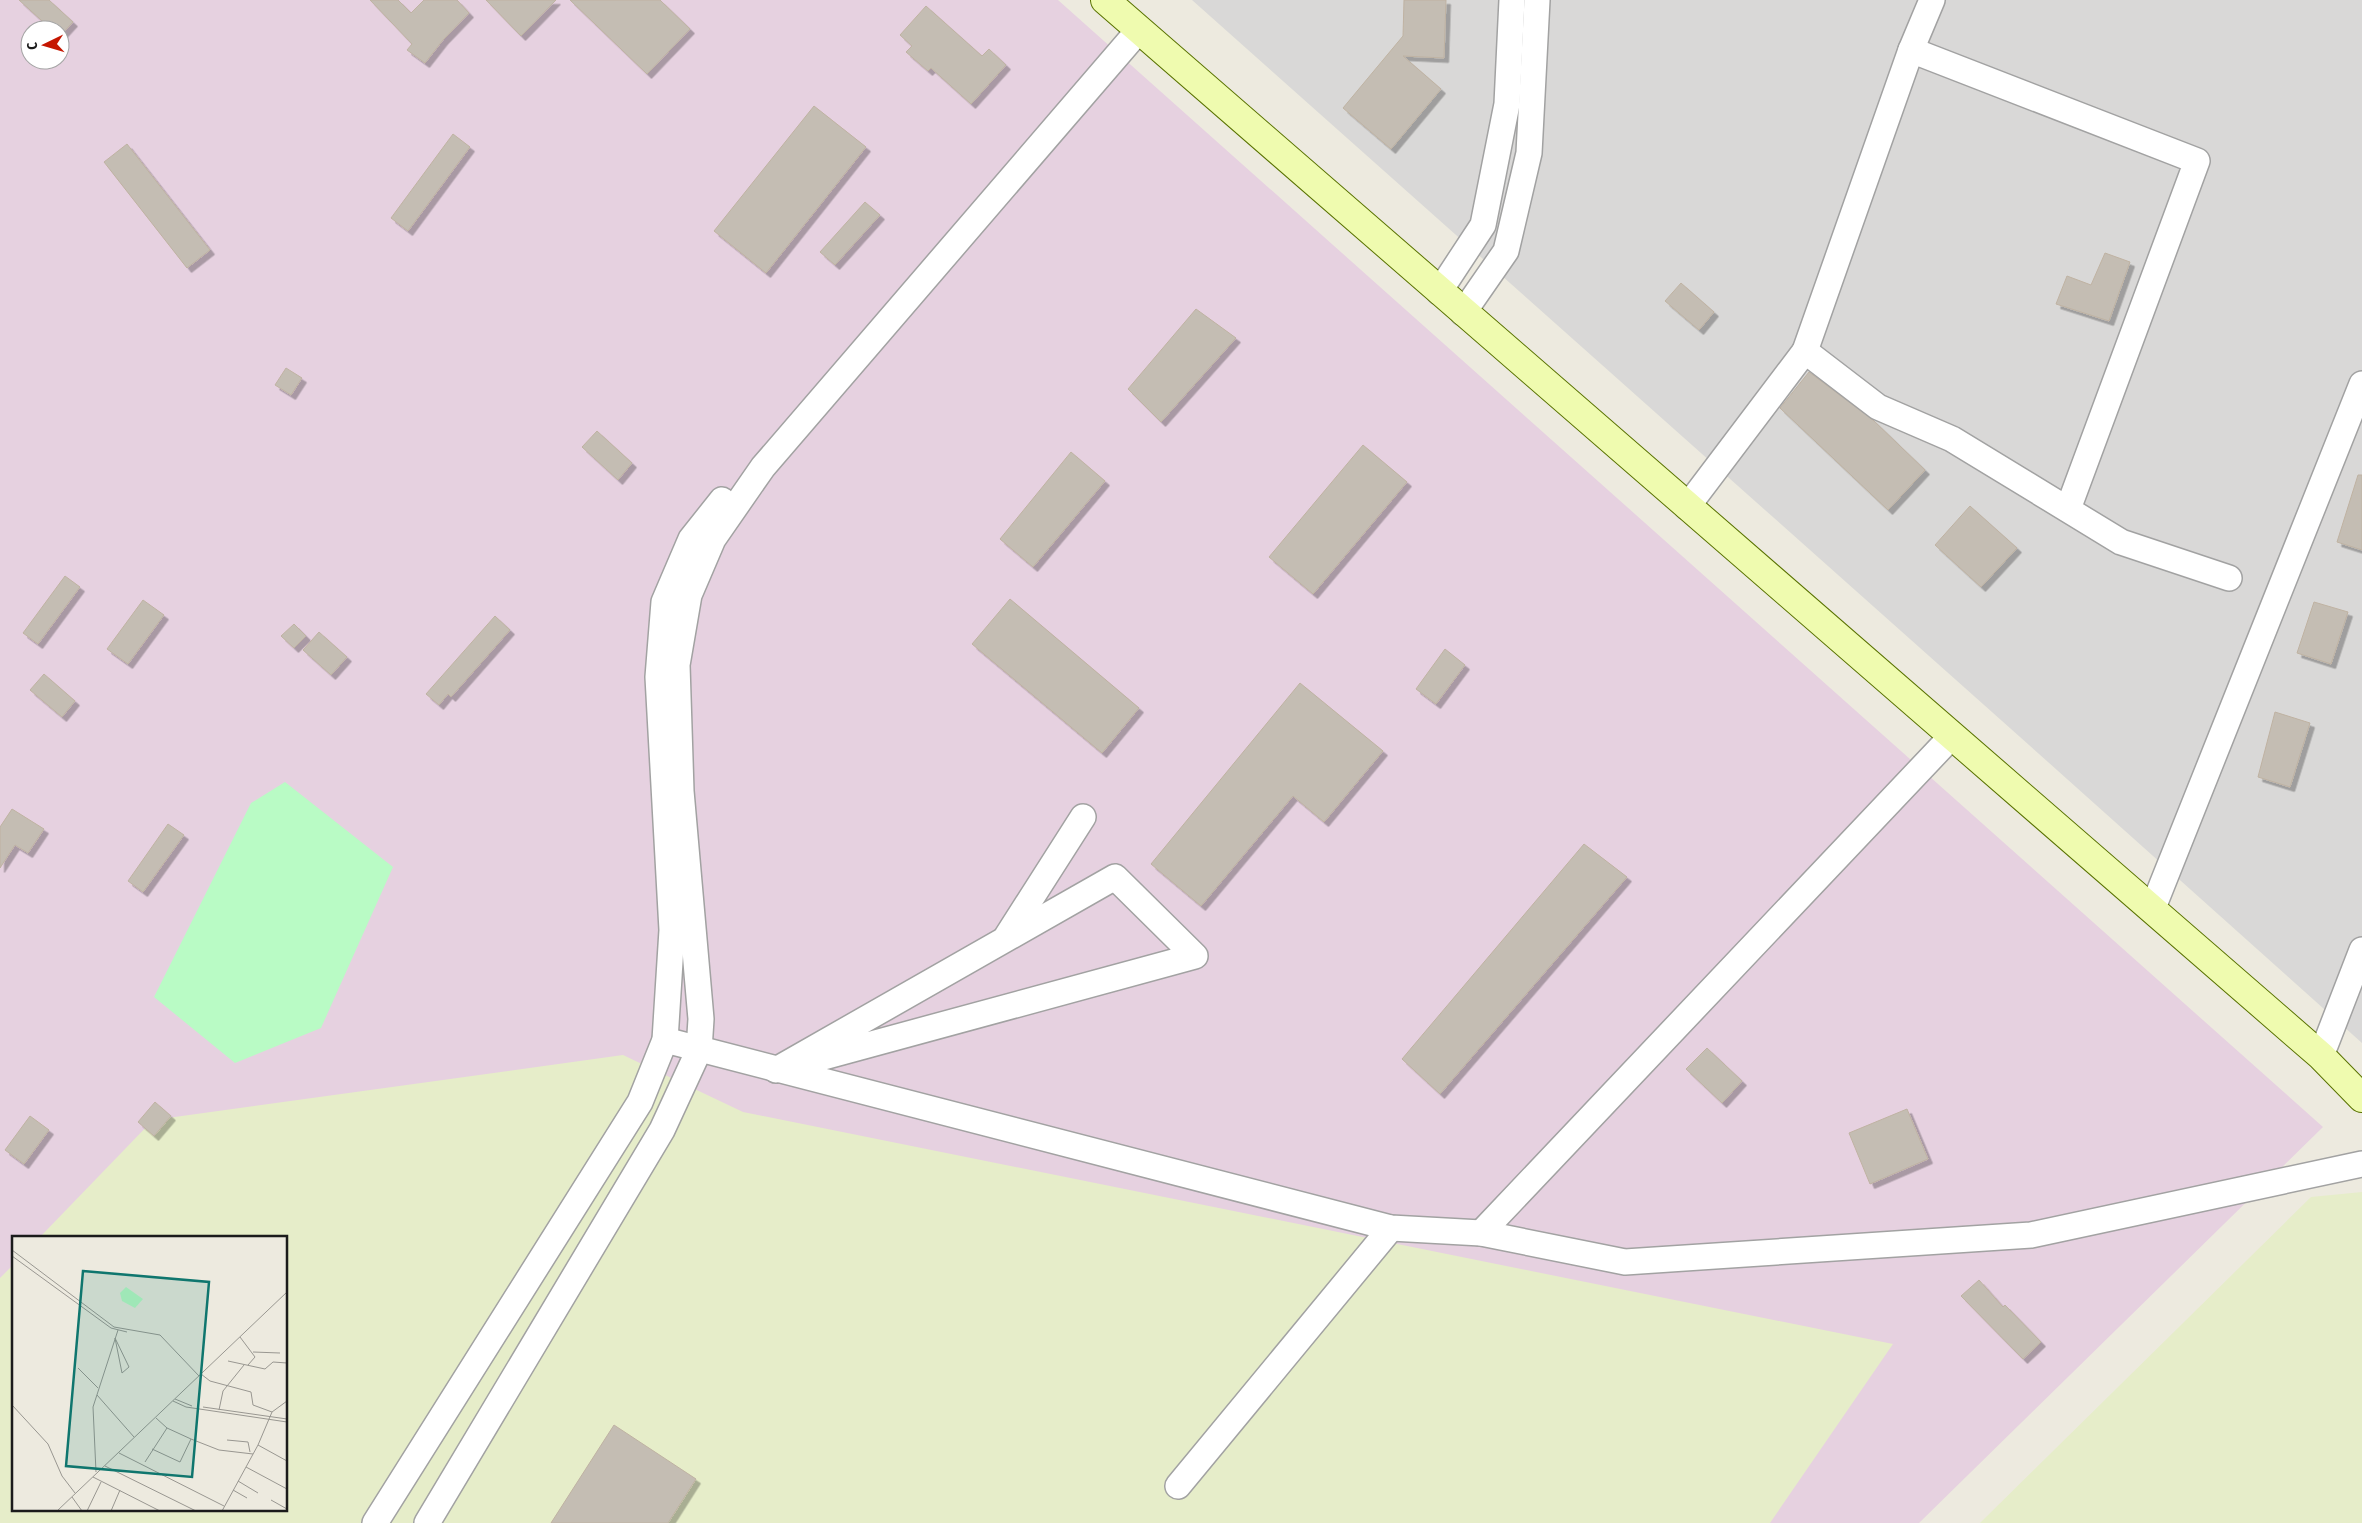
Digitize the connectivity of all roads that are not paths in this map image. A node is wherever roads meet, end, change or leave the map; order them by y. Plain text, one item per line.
1 (1512, 0) edge
2 (1538, 0) edge
3 (1932, 0) edge
4 (1116, 4) edge
5 (1139, 30) junction
6 (1911, 50) junction
7 (1439, 292) junction
8 (1463, 313) junction
9 (1805, 351) junction
10 (2362, 384) edge
11 (763, 467) junction
12 (1687, 507) junction
13 (2068, 509) junction
14 (2228, 578) dead end
15 (1952, 736) junction
16 (1083, 817) dead end
17 (2152, 910) junction
18 (1004, 940) junction
19 (2362, 950) edge
20 (665, 1040) junction
21 (698, 1050) junction
22 (2321, 1056) junction
23 (776, 1070) junction
24 (2362, 1098) edge
25 (2362, 1164) edge
26 (1391, 1228) junction
27 (1481, 1234) junction
28 (1178, 1486) dead end
29 (375, 1523) edge
30 (427, 1523) edge

1 - 7 street
2 - 8 street
3 - 6 street
4 - 5 main road
5 - 7 main road
5 - 11 street
6 - 9 street
6 - 13 street
7 - 8 main road
8 - 12 main road
9 - 12 street
9 - 13 street
10 - 17 street
11 - 20 street
11 - 21 street
12 - 15 main road
13 - 14 street
15 - 17 main road
15 - 27 street
16 - 18 street
17 - 22 main road
18 - 23 street
18 - 23 street
19 - 22 street
20 - 21 street
20 - 29 street
21 - 23 street
21 - 30 street
22 - 24 main road
23 - 26 street
25 - 27 street
26 - 27 street
26 - 28 street

